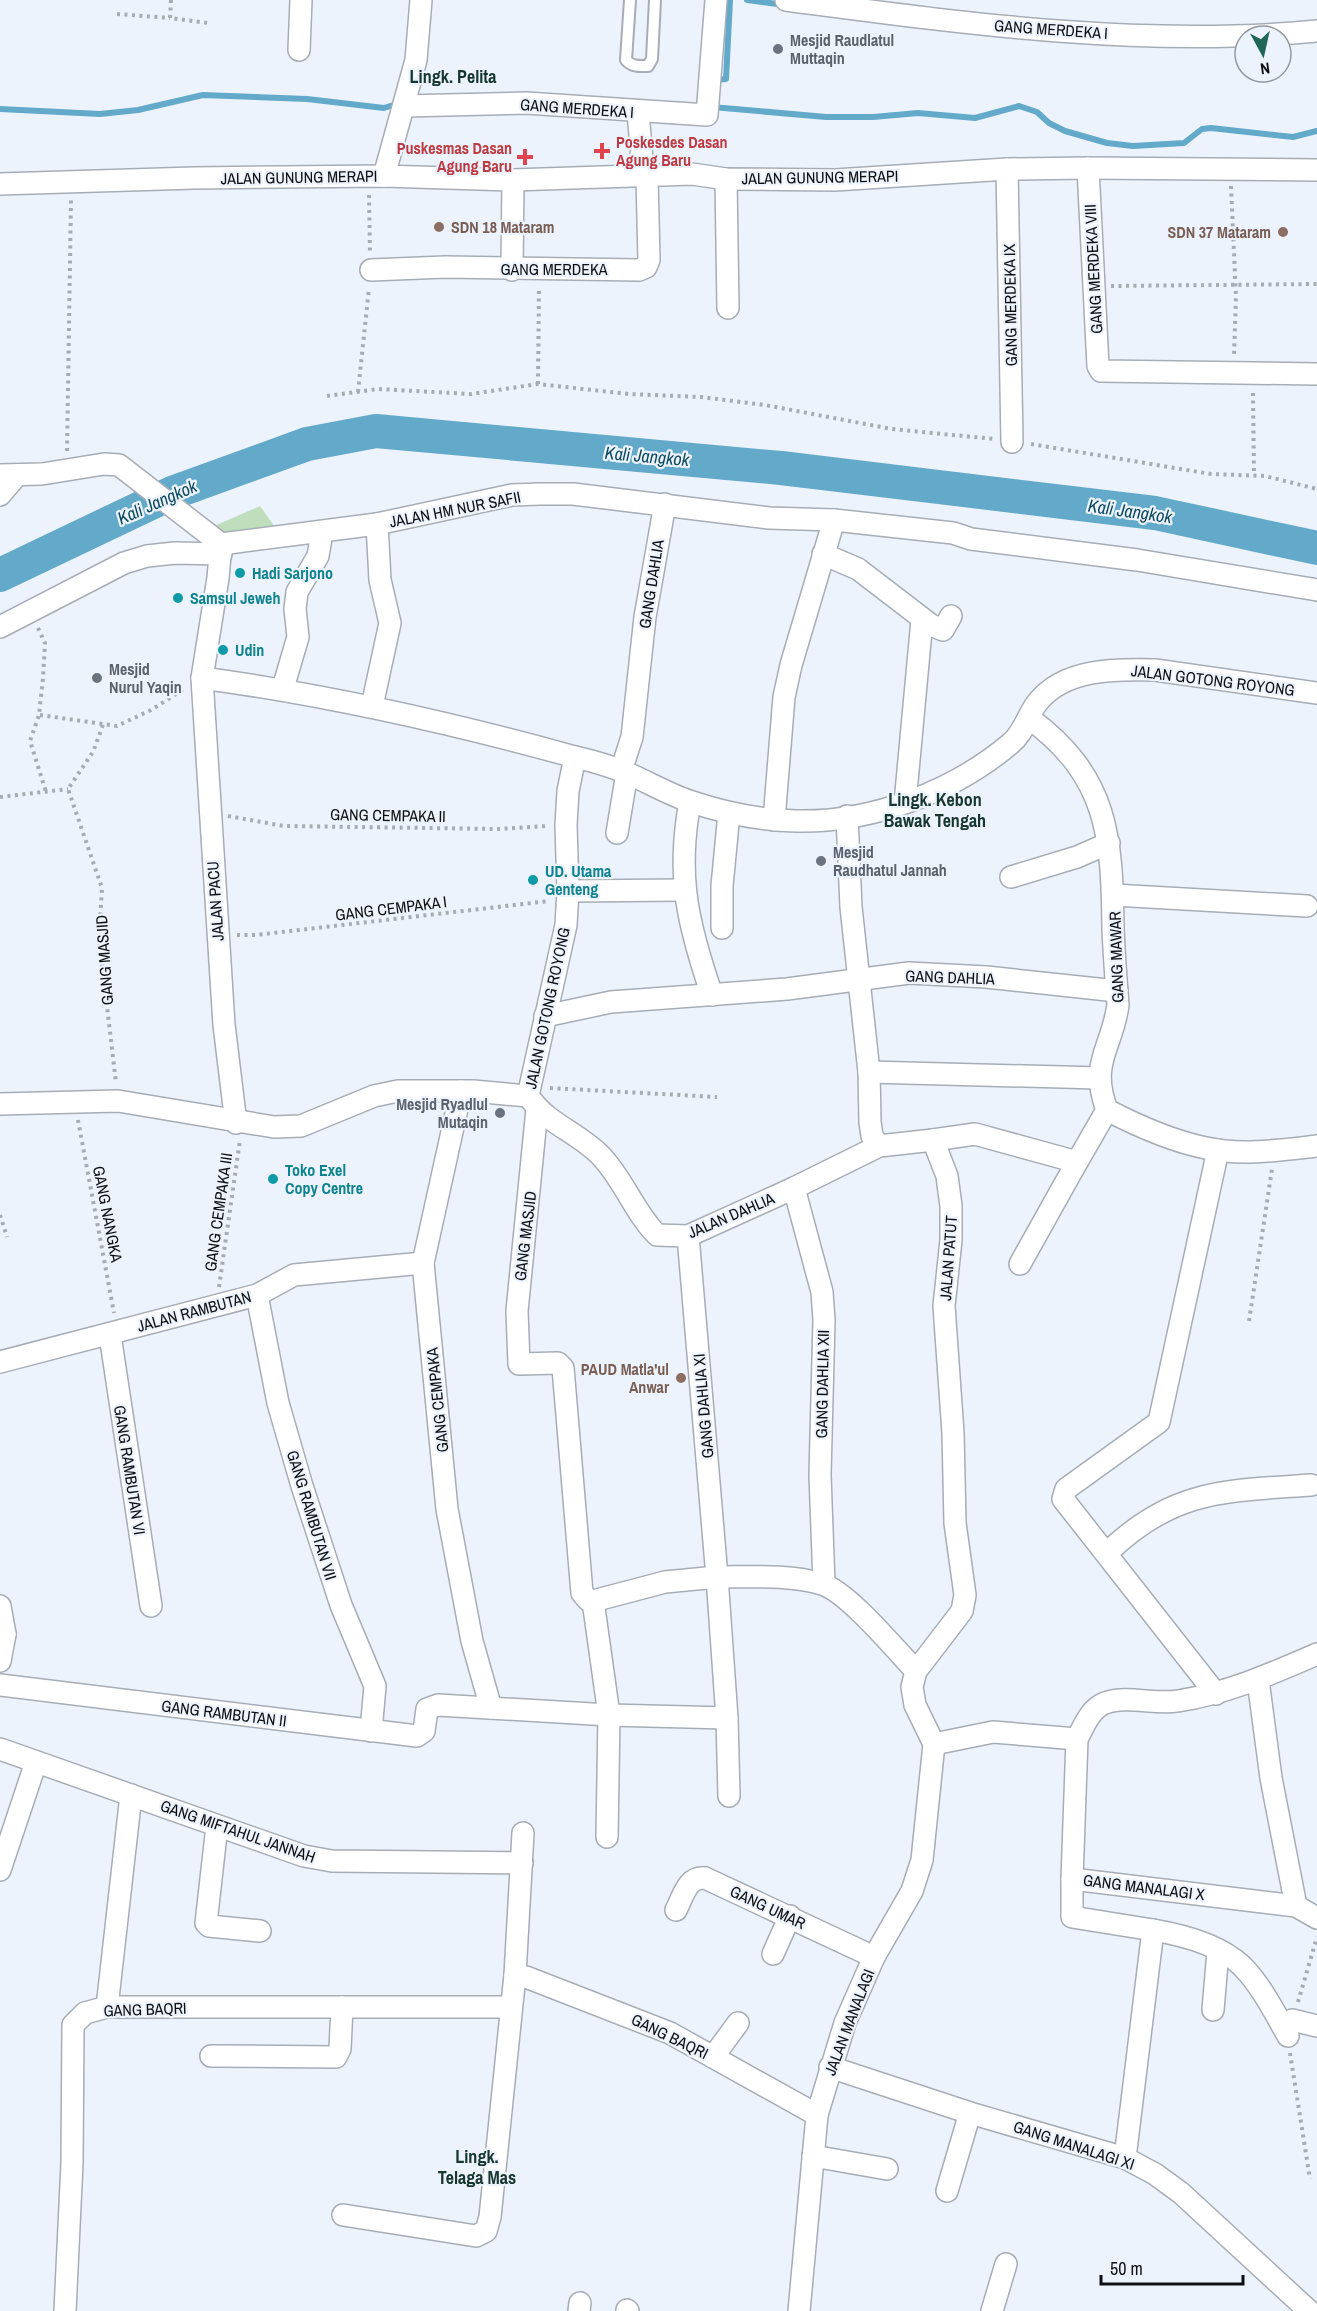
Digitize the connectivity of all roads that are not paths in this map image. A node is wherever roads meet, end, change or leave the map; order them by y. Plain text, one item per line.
1 (301, 0) edge
2 (421, 0) edge
3 (630, 0) edge
4 (655, 0) edge
5 (716, 0) edge
6 (786, 0) edge
7 (1317, 32) edge
8 (299, 50) dead end
9 (405, 102) junction
10 (638, 112) junction
11 (1088, 168) junction
12 (1007, 169) junction
13 (1317, 170) edge
14 (384, 176) junction
15 (646, 177) junction
16 (726, 179) junction
17 (513, 180) junction
18 (0, 184) edge
19 (371, 270) dead end
20 (512, 270) junction
21 (728, 308) dead end
22 (1317, 374) edge
23 (1012, 442) road end
24 (9, 475) edge
25 (0, 495) edge
26 (665, 504) junction
27 (834, 520) junction
28 (377, 524) junction
29 (322, 532) junction
30 (218, 544) junction
31 (823, 554) junction
32 (1317, 590) edge
33 (951, 616) dead end
34 (922, 620) junction
35 (0, 627) edge
36 (202, 678) junction
37 (283, 688) junction
38 (1317, 693) edge
39 (372, 706) junction
40 (1029, 718) junction
41 (575, 757) junction
42 (624, 772) junction
43 (690, 802) junction
44 (905, 803) junction
45 (729, 813) junction
46 (847, 816) junction
47 (774, 820) junction
48 (617, 833) dead end
49 (1109, 843) junction
50 (1011, 877) dead end
51 (683, 890) junction
52 (568, 895) junction
53 (1114, 895) junction
54 (1307, 906) dead end
55 (722, 928) dead end
56 (860, 980) junction
57 (1117, 991) junction
58 (712, 995) junction
59 (544, 1017) junction
60 (869, 1072) junction
61 (1099, 1078) junction
62 (461, 1090) junction
63 (531, 1097) junction
64 (0, 1104) edge
65 (1107, 1110) junction
66 (239, 1124) junction
67 (933, 1140) junction
68 (879, 1146) junction
69 (1317, 1146) edge
70 (1218, 1150) junction
71 (1077, 1162) junction
72 (794, 1188) junction
73 (688, 1236) junction
74 (423, 1263) junction
75 (1020, 1264) dead end
76 (257, 1294) junction
77 (114, 1333) junction
78 (0, 1362) edge
79 (1311, 1485) dead end
80 (1107, 1553) junction
81 (717, 1577) junction
82 (824, 1584) junction
83 (593, 1601) junction
84 (0, 1606) edge
85 (151, 1606) dead end
86 (3, 1634) edge
87 (1317, 1654) edge
88 (0, 1661) edge
89 (916, 1671) junction
90 (1258, 1680) junction
91 (0, 1685) edge
92 (1216, 1694) junction
93 (491, 1708) junction
94 (609, 1715) junction
95 (727, 1718) junction
96 (371, 1731) junction
97 (1077, 1738) junction
98 (934, 1744) junction
99 (0, 1749) edge
100 (36, 1762) junction
101 (131, 1795) junction
102 (729, 1796) dead end
103 (217, 1826) junction
104 (523, 1833) dead end
105 (607, 1837) dead end
106 (522, 1863) junction
107 (0, 1870) edge
108 (1072, 1879) junction
109 (1296, 1906) junction
110 (676, 1910) dead end
111 (790, 1916) junction
112 (1317, 1918) edge
113 (1153, 1930) junction
114 (260, 1931) dead end
115 (1218, 1951) junction
116 (773, 1954) dead end
117 (874, 1957) junction
118 (515, 1975) junction
119 (107, 2007) junction
120 (342, 2007) junction
121 (510, 2007) junction
122 (1213, 2010) dead end
123 (738, 2023) dead end
124 (1317, 2026) edge
125 (211, 2056) dead end
126 (713, 2057) junction
127 (830, 2067) junction
128 (970, 2113) junction
129 (817, 2115) junction
130 (813, 2156) junction
131 (1125, 2158) junction
132 (887, 2169) dead end
133 (947, 2191) dead end
134 (343, 2215) dead end
135 (1006, 2264) dead end
136 (65, 2311) edge
137 (799, 2311) edge
138 (992, 2311) edge
139 (1309, 2311) edge

1 - 8 street
2 - 9 street
3 - 4 lane
5 - 10 street, GANG MERDEKA I
6 - 7 street, GANG MERDEKA I
9 - 10 street, GANG MERDEKA I
9 - 14 street
10 - 15 street
11 - 12 street, JALAN GUNUNG MERAPI
11 - 13 street, JALAN GUNUNG MERAPI
11 - 22 street, GANG MERDEKA VIII
12 - 16 street, JALAN GUNUNG MERAPI
12 - 23 street, GANG MERDEKA IX
14 - 17 street, JALAN GUNUNG MERAPI
14 - 18 street, JALAN GUNUNG MERAPI
15 - 16 street, JALAN GUNUNG MERAPI
15 - 17 street, JALAN GUNUNG MERAPI
15 - 20 street, GANG MERDEKA
16 - 21 street
17 - 20 street
19 - 20 street, GANG MERDEKA
24 - 25 street
24 - 30 street
26 - 27 street, JALAN HM NUR SAFII
26 - 28 street, JALAN HM NUR SAFII
26 - 42 street, GANG DAHLIA
27 - 31 street
27 - 32 street
28 - 29 street, JALAN HM NUR SAFII
28 - 39 street
29 - 30 street, JALAN HM NUR SAFII
29 - 37 street
30 - 35 street, JALAN HM NUR SAFII
30 - 36 street, JALAN PACU
31 - 34 street
31 - 47 street
33 - 34 street
34 - 44 street
36 - 37 street
36 - 66 street, JALAN PACU
37 - 39 street
38 - 40 street, JALAN GOTONG ROYONG
39 - 41 street
40 - 44 street, JALAN GOTONG ROYONG
40 - 49 street, GANG MAWAR
41 - 42 street, JALAN GOTONG ROYONG
41 - 52 street, JALAN GOTONG ROYONG
42 - 43 street, JALAN GOTONG ROYONG
42 - 48 street, GANG DAHLIA
43 - 45 street, JALAN GOTONG ROYONG
43 - 51 street
44 - 46 street, JALAN GOTONG ROYONG
45 - 47 street, JALAN GOTONG ROYONG
45 - 55 street
46 - 47 street, JALAN GOTONG ROYONG
46 - 56 street
49 - 50 street
49 - 53 street, GANG MAWAR
51 - 52 street
51 - 58 street
52 - 59 street, JALAN GOTONG ROYONG
53 - 54 street
53 - 57 street, GANG MAWAR
56 - 57 street, GANG DAHLIA
56 - 58 street, GANG DAHLIA
56 - 60 street
57 - 61 street, GANG MAWAR
58 - 59 street, GANG DAHLIA
59 - 63 street, JALAN GOTONG ROYONG
60 - 61 street
60 - 68 street
61 - 65 street, GANG MAWAR
62 - 63 street, JALAN GOTONG ROYONG
62 - 66 street, JALAN GOTONG ROYONG
62 - 74 street, GANG CEMPAKA
63 - 73 street, JALAN DAHLIA
63 - 83 street, GANG MASJID
64 - 66 street, JALAN GOTONG ROYONG
65 - 70 street
65 - 71 street
67 - 68 street
67 - 71 street
67 - 89 street, JALAN PATUT
68 - 72 street, JALAN DAHLIA
69 - 70 street
70 - 80 street
71 - 75 street
72 - 73 street, JALAN DAHLIA
72 - 82 street, GANG DAHLIA XII
73 - 81 street, GANG DAHLIA XI
74 - 76 street, JALAN RAMBUTAN
74 - 93 street, GANG CEMPAKA
76 - 77 street, JALAN RAMBUTAN
76 - 96 street, GANG RAMBUTAN VII
77 - 78 street, JALAN RAMBUTAN
77 - 85 street, GANG RAMBUTAN VI
79 - 80 street
80 - 92 street
81 - 82 street
81 - 83 street
81 - 95 street, GANG DAHLIA XI
82 - 89 street
83 - 94 street
84 - 86 street
86 - 88 street
87 - 90 street
89 - 98 street
90 - 92 street
90 - 109 street
91 - 96 street, GANG RAMBUTAN II
92 - 97 street
93 - 94 street
93 - 96 street, GANG RAMBUTAN II
94 - 95 street
94 - 105 street
95 - 102 street, GANG DAHLIA XI
97 - 98 street
97 - 108 street, GANG MANALAGI X
98 - 117 street, JALAN MANALAGI
99 - 100 street, GANG MIFTAHUL JANNAH
100 - 101 street, GANG MIFTAHUL JANNAH
100 - 107 street
101 - 103 street, GANG MIFTAHUL JANNAH
101 - 119 street
103 - 106 street, GANG MIFTAHUL JANNAH
103 - 114 street
104 - 106 street
106 - 118 street
108 - 109 street, GANG MANALAGI X
108 - 113 street
109 - 112 street, GANG MANALAGI X
110 - 111 street, GANG UMAR
111 - 116 street
111 - 117 street, GANG UMAR
113 - 115 street
113 - 131 street
115 - 122 street
115 - 124 street
117 - 127 street, JALAN MANALAGI
118 - 121 street
118 - 126 street, GANG BAQRI
119 - 120 street, GANG BAQRI
119 - 136 street, GANG BAQRI
120 - 121 street, GANG BAQRI
120 - 125 street
121 - 134 street
123 - 126 street
126 - 129 street, GANG BAQRI
127 - 128 street, GANG MANALAGI XI
127 - 129 street, JALAN MANALAGI
128 - 131 street, GANG MANALAGI XI
128 - 133 street
129 - 130 street, JALAN MANALAGI
130 - 132 street
130 - 137 street, JALAN MANALAGI
131 - 139 street, GANG MANALAGI XI
135 - 138 street

